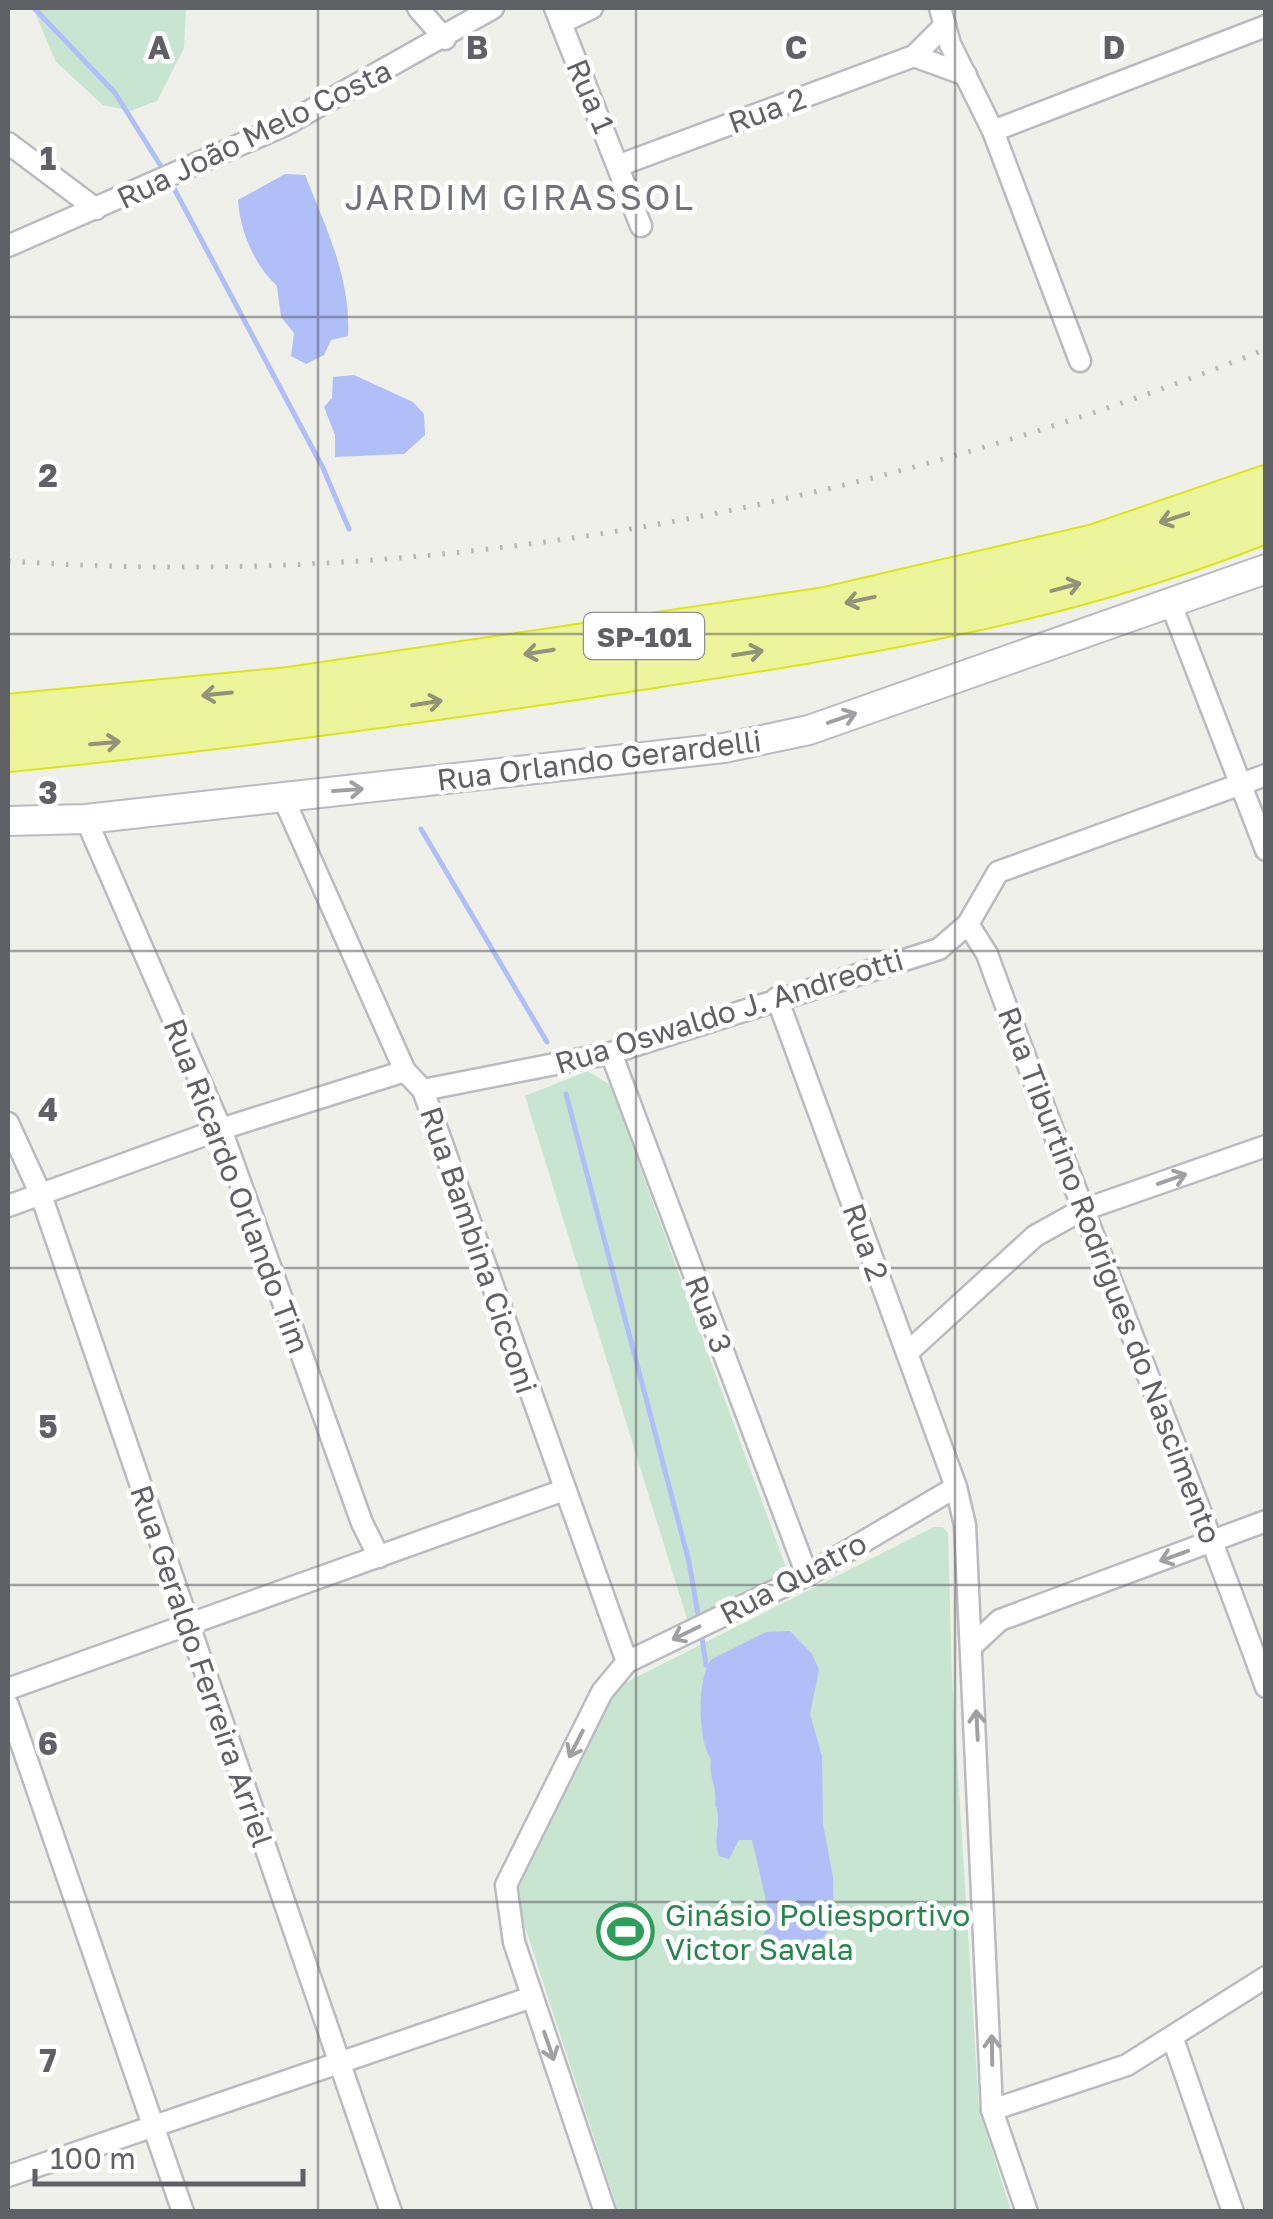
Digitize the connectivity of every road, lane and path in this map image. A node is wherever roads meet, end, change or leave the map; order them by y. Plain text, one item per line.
1 (418, 8) edge
2 (493, 8) edge
3 (592, 8) edge
4 (1260, 8) edge
5 (558, 15) edge
6 (942, 16) edge
7 (1266, 24) edge
8 (445, 38) junction
9 (914, 56) junction
10 (966, 76) junction
11 (994, 131) junction
12 (8, 143) edge
13 (620, 165) junction
14 (96, 210) junction
15 (642, 226) dead end
16 (8, 246) edge
17 (1080, 361) dead end
18 (1266, 485) edge
19 (1266, 523) edge
20 (1266, 570) edge
21 (1171, 604) junction
22 (8, 714) edge
23 (8, 752) edge
24 (1266, 775) edge
25 (1240, 784) junction
26 (282, 795) junction
27 (86, 819) junction
28 (8, 821) edge
29 (1266, 850) edge
30 (968, 924) junction
31 (777, 998) junction
32 (611, 1053) junction
33 (404, 1071) junction
34 (423, 1090) junction
35 (8, 1123) edge
36 (221, 1130) junction
37 (1266, 1146) edge
38 (41, 1195) junction
39 (8, 1206) edge
40 (1080, 1210) junction
41 (907, 1354) junction
42 (956, 1487) junction
43 (564, 1490) junction
44 (1266, 1521) edge
45 (1213, 1542) junction
46 (379, 1557) junction
47 (806, 1575) junction
48 (188, 1628) junction
49 (973, 1645) junction
50 (627, 1662) junction
51 (1266, 1687) edge
52 (8, 1689) edge
53 (8, 1705) edge
54 (1266, 1977) edge
55 (532, 1997) junction
56 (1174, 2039) junction
57 (339, 2064) junction
58 (992, 2110) junction
59 (154, 2124) junction
60 (8, 2176) edge
61 (184, 2212) edge
62 (391, 2212) edge
63 (604, 2212) edge
64 (1027, 2212) edge
65 (1233, 2212) edge

1 - 8 street
2 - 8 street, Rua João Melo Costa
3 - 5 street, Rua 1
4 - 7 street
5 - 13 street, Rua 1
6 - 9 street, Rua 2
6 - 10 street
7 - 11 street
8 - 14 street, Rua João Melo Costa
9 - 10 street
9 - 13 street, Rua 2
10 - 11 street
11 - 17 street
12 - 14 street
13 - 15 street, Rua 1
14 - 16 street, Rua João Melo Costa
18 -> 22 highway, SP-101
23 -> 19 highway, SP-101
20 - 21 street, Rua Orlando Gerardelli
21 - 25 street
26 -> 21 street, Rua Orlando Gerardelli
24 - 25 street
25 - 29 street
25 - 30 street
26 - 27 street, Rua Orlando Gerardelli
26 - 33 street, Rua Bambina Cicconi
27 - 28 street, Rua Orlando Gerardelli
27 - 36 street, Rua Ricardo Orlando Tim
30 - 31 street, Rua Oswaldo J. Andreotti
30 - 40 street, Rua Tiburtino Rodrigues do Nascimento
31 - 32 street, Rua Oswaldo J. Andreotti
31 - 41 street, Rua 2
32 - 34 street, Rua Oswaldo J. Andreotti
32 - 47 street, Rua 3
33 - 34 street, Rua Bambina Cicconi
33 - 36 street
34 - 43 street, Rua Bambina Cicconi
35 - 38 street, Rua Geraldo Ferreira Arriel
36 - 38 street
36 - 46 street, Rua Ricardo Orlando Tim
40 -> 37 street
38 - 39 street
38 - 48 street, Rua Geraldo Ferreira Arriel
40 - 41 street
40 - 45 street, Rua Tiburtino Rodrigues do Nascimento
41 - 42 street, Rua 2
42 - 47 street, Rua Quatro
42 - 49 street, Rua 2
43 - 46 street
43 - 50 street, Rua Bambina Cicconi
44 - 45 street
45 -> 49 street
45 - 51 street, Rua Tiburtino Rodrigues do Nascimento
46 - 48 street
47 -> 50 street, Rua Quatro
48 - 52 street
48 - 57 street, Rua Geraldo Ferreira Arriel
58 -> 49 street, Rua 2
50 -> 55 street
53 - 59 street
54 - 56 street
55 - 57 street
55 -> 63 street
56 - 58 street
56 - 65 street
57 - 59 street
57 - 62 street, Rua Geraldo Ferreira Arriel
58 - 64 street, Rua 2
59 - 60 street
59 - 61 street

